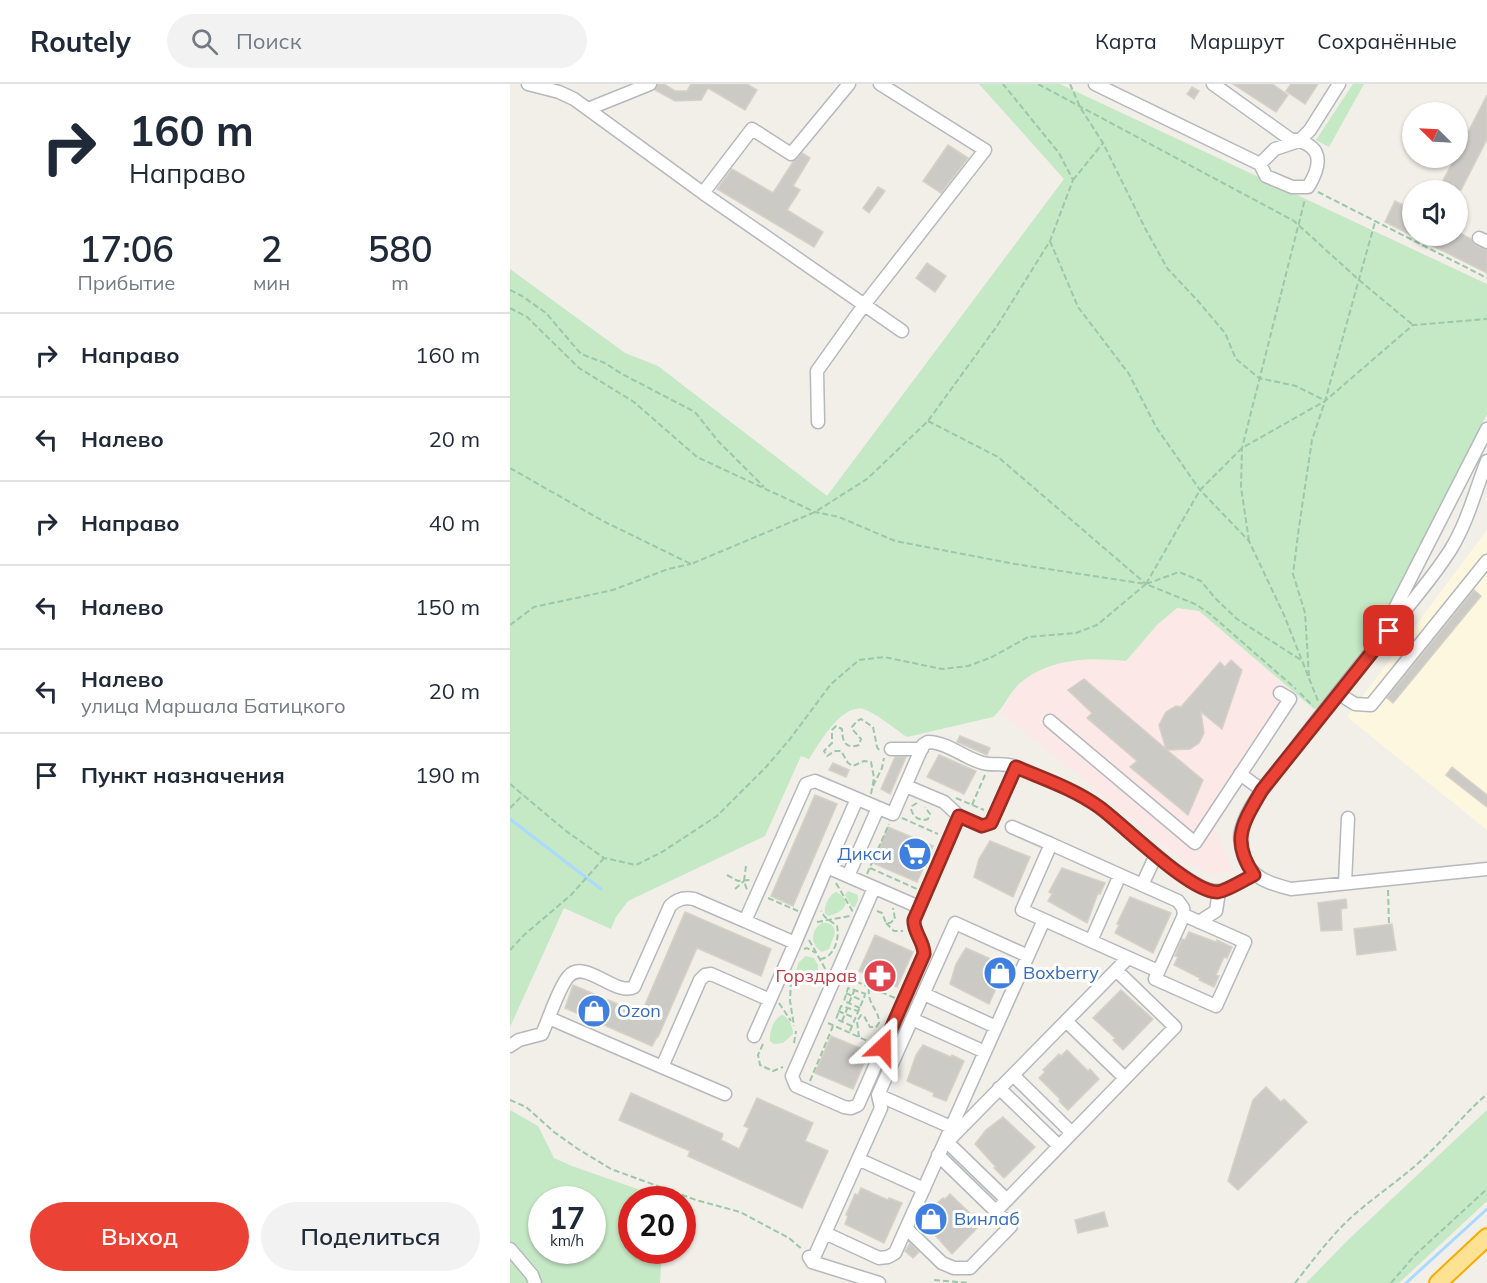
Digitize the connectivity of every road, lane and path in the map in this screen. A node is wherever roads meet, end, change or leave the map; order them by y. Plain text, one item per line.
1 (528, 84) edge
2 (650, 84) edge
3 (849, 84) edge
4 (880, 84) edge
5 (1003, 84) edge
6 (1038, 84) edge
7 (1070, 84) edge
8 (1095, 84) edge
9 (1213, 84) edge
10 (1340, 84) edge
11 (548, 86) edge
12 (1080, 106) junction
13 (588, 109) junction
14 (1299, 141) junction
15 (1103, 143) junction
16 (1260, 164) junction
17 (1073, 180) junction
18 (1308, 187) junction
19 (703, 194) junction
20 (1375, 222) junction
21 (1050, 241) junction
22 (1487, 278) edge
23 (1359, 280) junction
24 (510, 290) edge
25 (864, 305) junction
26 (510, 308) edge
27 (1487, 319) edge
28 (1413, 325) junction
29 (902, 331) dead end
30 (1258, 378) junction
31 (1325, 401) junction
32 (928, 421) junction
33 (818, 422) dead end
34 (1487, 429) edge
35 (1242, 448) junction
36 (1487, 461) edge
37 (510, 468) edge
38 (766, 489) junction
39 (1200, 490) junction
40 (815, 513) junction
41 (1249, 542) junction
42 (1487, 561) edge
43 (691, 564) junction
44 (1146, 584) junction
45 (510, 625) edge
46 (1375, 646) junction
47 (1301, 660) junction
48 (1309, 679) junction
49 (1280, 693) dead end
50 (1339, 693) junction
51 (1323, 712) junction
52 (1050, 721) dead end
53 (922, 748) junction
54 (899, 750) dead end
55 (990, 764) junction
56 (1016, 767) junction
57 (1240, 774) junction
58 (510, 784) edge
59 (873, 786) junction
60 (906, 786) junction
61 (1262, 790) junction
62 (926, 794) junction
63 (523, 795) junction
64 (867, 803) junction
65 (510, 808) edge
66 (893, 814) junction
67 (962, 818) junction
68 (1348, 818) dead end
69 (1012, 826) dead end
70 (949, 839) junction
71 (1051, 844) junction
72 (1156, 855) junction
73 (604, 858) junction
74 (746, 866) dead end
75 (827, 867) junction
76 (870, 868) junction
77 (1487, 869) edge
78 (727, 875) dead end
79 (1254, 875) junction
80 (848, 876) junction
81 (1120, 876) junction
82 (751, 880) dead end
83 (744, 882) junction
84 (1345, 883) junction
85 (868, 885) junction
86 (1142, 885) junction
87 (830, 887) dead end
88 (735, 889) dead end
89 (1388, 890) dead end
90 (1219, 892) junction
91 (926, 893) junction
92 (894, 897) junction
93 (755, 899) junction
94 (919, 907) junction
95 (821, 908) dead end
96 (862, 914) junction
97 (1184, 915) junction
98 (828, 920) junction
99 (1044, 920) junction
100 (745, 921) junction
101 (804, 922) junction
102 (1200, 922) junction
103 (886, 923) junction
104 (1389, 924) dead end
105 (914, 927) junction
106 (1091, 941) junction
107 (797, 948) junction
108 (510, 950) edge
109 (816, 953) junction
110 (1028, 956) junction
111 (1128, 958) junction
112 (820, 959) junction
113 (1116, 970) junction
114 (1158, 971) junction
115 (837, 973) junction
116 (792, 974) dead end
117 (791, 980) junction
118 (778, 981) junction
119 (869, 987) junction
120 (855, 989) junction
121 (846, 993) junction
122 (866, 994) junction
123 (924, 994) junction
124 (852, 996) junction
125 (863, 1001) junction
126 (903, 1002) junction
127 (773, 1005) junction
128 (848, 1005) junction
129 (859, 1010) junction
130 (838, 1011) junction
131 (845, 1014) junction
132 (857, 1017) junction
133 (549, 1018) junction
134 (817, 1018) junction
135 (912, 1019) junction
136 (842, 1021) junction
137 (1066, 1021) junction
138 (794, 1026) junction
139 (833, 1026) junction
140 (852, 1026) junction
141 (996, 1027) junction
142 (796, 1031) junction
143 (849, 1032) junction
144 (760, 1036) joint
145 (859, 1037) junction
146 (510, 1046) edge
147 (883, 1047) junction
148 (797, 1050) junction
149 (984, 1052) junction
150 (786, 1064) dead end
151 (662, 1067) junction
152 (1013, 1075) junction
153 (1125, 1078) junction
154 (999, 1088) junction
155 (805, 1090) junction
156 (724, 1094) dead end
157 (1487, 1094) edge
158 (879, 1095) junction
159 (510, 1100) edge
160 (951, 1127) junction
161 (1072, 1133) junction
162 (1059, 1146) junction
163 (942, 1148) junction
164 (858, 1159) junction
165 (924, 1189) junction
166 (1487, 1189) edge
167 (1007, 1200) junction
168 (996, 1211) junction
169 (906, 1228) junction
170 (825, 1233) junction
171 (1487, 1237) edge
172 (510, 1249) edge
173 (810, 1259) junction
174 (934, 1280) dead end
175 (535, 1283) edge
176 (879, 1283) edge
177 (969, 1283) edge
178 (1295, 1283) edge
179 (1391, 1283) edge
180 (1438, 1283) edge

1 - 11 street
2 - 13 street
3 - 19 street
4 - 25 street
5 - 17 path
6 - 12 path
7 - 12 path
8 - 16 street
9 - 14 street
10 - 14 street
11 - 13 street
12 - 15 path
12 - 23 path
13 - 19 street
14 - 16 street
14 - 18 street
15 - 17 path
15 - 30 path
16 - 18 street
17 - 21 path
18 - 20 path
18 - 30 path
19 - 25 street
20 - 22 path
20 - 23 path
21 - 32 path
21 - 39 path
23 - 28 path
23 - 31 path
24 - 38 path
25 - 29 street
25 - 33 street
26 - 38 path
27 - 28 path
28 - 31 path
30 - 31 path
30 - 35 path
31 - 35 path
31 - 48 path
32 - 40 path
32 - 44 path
34 - 46 street
35 - 39 path
35 - 41 path
36 - 46 street
37 - 43 path
38 - 40 path
39 - 41 path
39 - 44 path
40 - 43 path
40 - 44 path
41 - 47 path
42 - 50 street
43 - 45 path
44 - 47 path
44 - 51 path
44 - 73 path
46 - 50 street
47 - 48 path
48 - 51 path
49 - 57 street
50 - 51 street
51 - 61 street
52 - 57 street
53 - 54 street
53 - 55 street
53 - 60 street
55 - 56 street
55 - 67 path
56 - 67 street
56 - 72 street
57 - 61 street
58 - 63 path
59 - 59 path
59 - 64 path
60 - 62 street
60 - 66 street
61 - 79 street
62 - 62 path
62 - 67 street
63 - 65 path
63 - 73 path
64 - 66 street
64 - 75 street
64 - 80 street
64 - 93 street
66 - 70 path
66 - 76 path
67 - 70 street
68 - 84 street
69 - 71 street
70 - 91 street
71 - 81 street
71 - 99 street
72 - 86 street
72 - 90 street
73 - 108 path
74 - 83 path
75 - 80 street
75 - 101 street
76 - 85 path
76 - 91 path
77 - 84 street
78 - 83 path
79 - 84 street
79 - 90 street
80 - 85 street
81 - 86 street
81 - 106 street
82 - 83 path
83 - 88 path
83 - 93 path
85 - 92 street
85 - 96 street
86 - 97 street
87 - 98 path
89 - 104 path
90 - 102 street
91 - 94 street
92 - 94 street
92 - 103 path
93 - 100 street
93 - 101 path
94 - 105 street
95 - 98 path
96 - 103 path
96 - 115 street
97 - 102 street
97 - 114 street
98 - 101 path
98 - 112 path
99 - 106 street
99 - 110 street
100 - 107 street
100 - 133 street
101 - 107 street
101 - 109 path
102 - 114 street
103 - 105 path
105 - 126 street
106 - 111 street
107 - 109 path
107 - 118 street
109 - 112 path
110 - 123 street
110 - 141 street
111 - 113 street
111 - 114 street
112 - 117 path
113 - 137 street
113 - 153 street
115 - 119 path
115 - 134 street
116 - 117 path
117 - 118 path
117 - 138 path
118 - 127 street
119 - 122 path
119 - 126 path
119 - 132 path
120 - 121 path
120 - 122 path
120 - 124 path
121 - 124 path
121 - 128 path
122 - 125 path
123 - 135 street
123 - 141 street
124 - 125 path
124 - 128 path
125 - 129 path
126 - 147 street
127 - 138 path
127 - 144 street
127 - 151 street
128 - 129 path
128 - 130 path
128 - 131 path
129 - 132 path
130 - 131 path
130 - 136 path
131 - 132 path
131 - 136 path
132 - 140 path
132 - 145 path
133 - 146 street
133 - 151 street
134 - 139 path
134 - 148 street
135 - 149 street
135 - 158 street
136 - 140 path
137 - 152 street
137 - 153 street
138 - 142 path
139 - 143 path
139 - 155 path
140 - 143 path
141 - 149 street
142 - 148 path
142 - 148 path
143 - 145 path
144 - 150 path
145 - 147 path
147 - 155 street
148 - 155 street
149 - 160 street
151 - 156 street
152 - 154 street
152 - 161 street
153 - 161 street
154 - 162 street
154 - 163 street
157 - 178 path
158 - 160 street
158 - 164 street
159 - 173 path
160 - 163 street
161 - 162 street
162 - 167 street
163 - 165 street
163 - 167 street
163 - 168 street
164 - 165 street
164 - 170 street
165 - 169 street
166 - 179 path
167 - 168 street
168 - 169 street
169 - 170 street
170 - 173 street
171 - 180 highway
172 - 175 street
173 - 176 street
174 - 177 path

